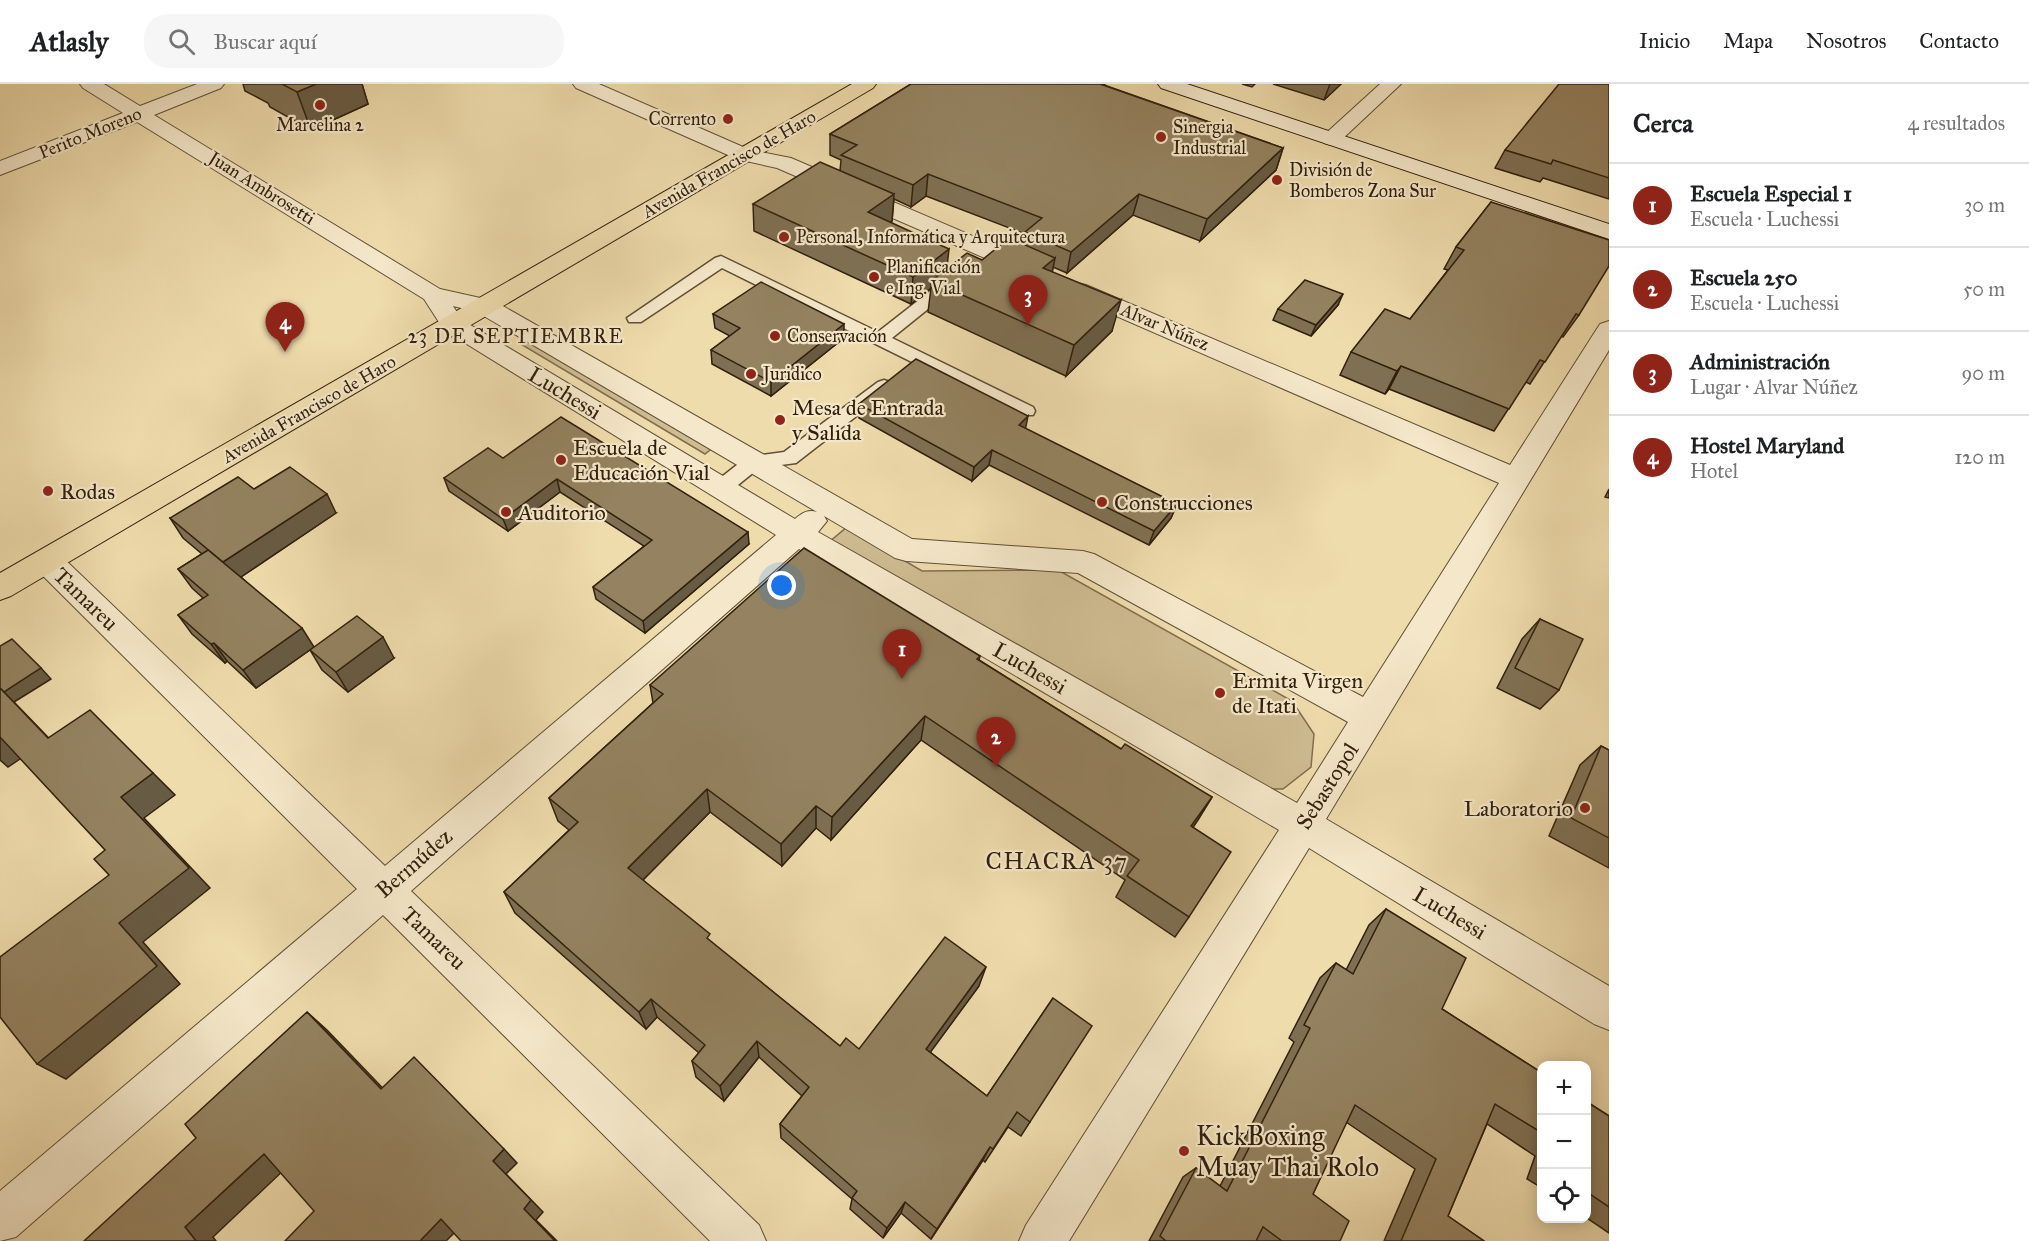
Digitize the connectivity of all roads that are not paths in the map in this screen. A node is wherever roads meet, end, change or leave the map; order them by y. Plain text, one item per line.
1 (90, 84) edge
2 (214, 84) edge
3 (583, 84) edge
4 (867, 84) edge
5 (1168, 84) edge
6 (1391, 84) edge
7 (140, 113) junction
8 (1331, 139) junction
9 (744, 155) junction
10 (0, 169) edge
11 (1609, 232) edge
12 (971, 267) edge
13 (432, 294) junction
14 (485, 306) junction
15 (635, 318) dead end
16 (453, 325) junction
17 (1609, 329) edge
18 (880, 339) junction
19 (919, 359) junction
20 (1026, 411) dead end
21 (754, 462) junction
22 (1517, 479) junction
23 (721, 488) junction
24 (830, 506) junction
25 (797, 534) junction
26 (46, 561) junction
27 (0, 588) edge
28 (1370, 717) junction
29 (1303, 825) junction
30 (384, 889) junction
31 (1609, 1009) edge
32 (0, 1221) edge
33 (743, 1241) edge
34 (1042, 1241) edge

1 - 7 street, Juan Ambrosetti
2 - 7 street, Perito Moreno
3 - 9 street, Alvar Núñez
4 - 9 main road, Avenida Francisco de Haro
5 - 8 street
6 - 8 street
7 - 10 street, Perito Moreno
7 - 13 street, Juan Ambrosetti
8 - 11 street
9 - 14 main road, Avenida Francisco de Haro
9 - 22 street, Alvar Núñez
12 - 18 lane
13 - 14 street, Juan Ambrosetti
13 - 16 street, Juan Ambrosetti
14 - 16 main road, Avenida Francisco de Haro
14 - 21 street, Luchessi
15 - 18 lane
16 - 23 street, Luchessi
16 - 26 main road, Avenida Francisco de Haro
17 - 22 street, Sebastopol
18 - 19 lane
19 - 20 lane
19 - 21 lane
21 - 23 lane
21 - 24 street, Luchessi
22 - 28 street, Sebastopol
23 - 25 street, Luchessi
24 - 25 street, Bermúdez
24 - 28 street, Luchessi
25 - 29 street, Luchessi
25 - 30 street, Bermúdez
26 - 27 main road, Avenida Francisco de Haro
26 - 30 street, Tamareu
28 - 29 street, Sebastopol
29 - 31 street, Luchessi
29 - 34 street, Sebastopol
30 - 32 street, Bermúdez
30 - 33 street, Tamareu

